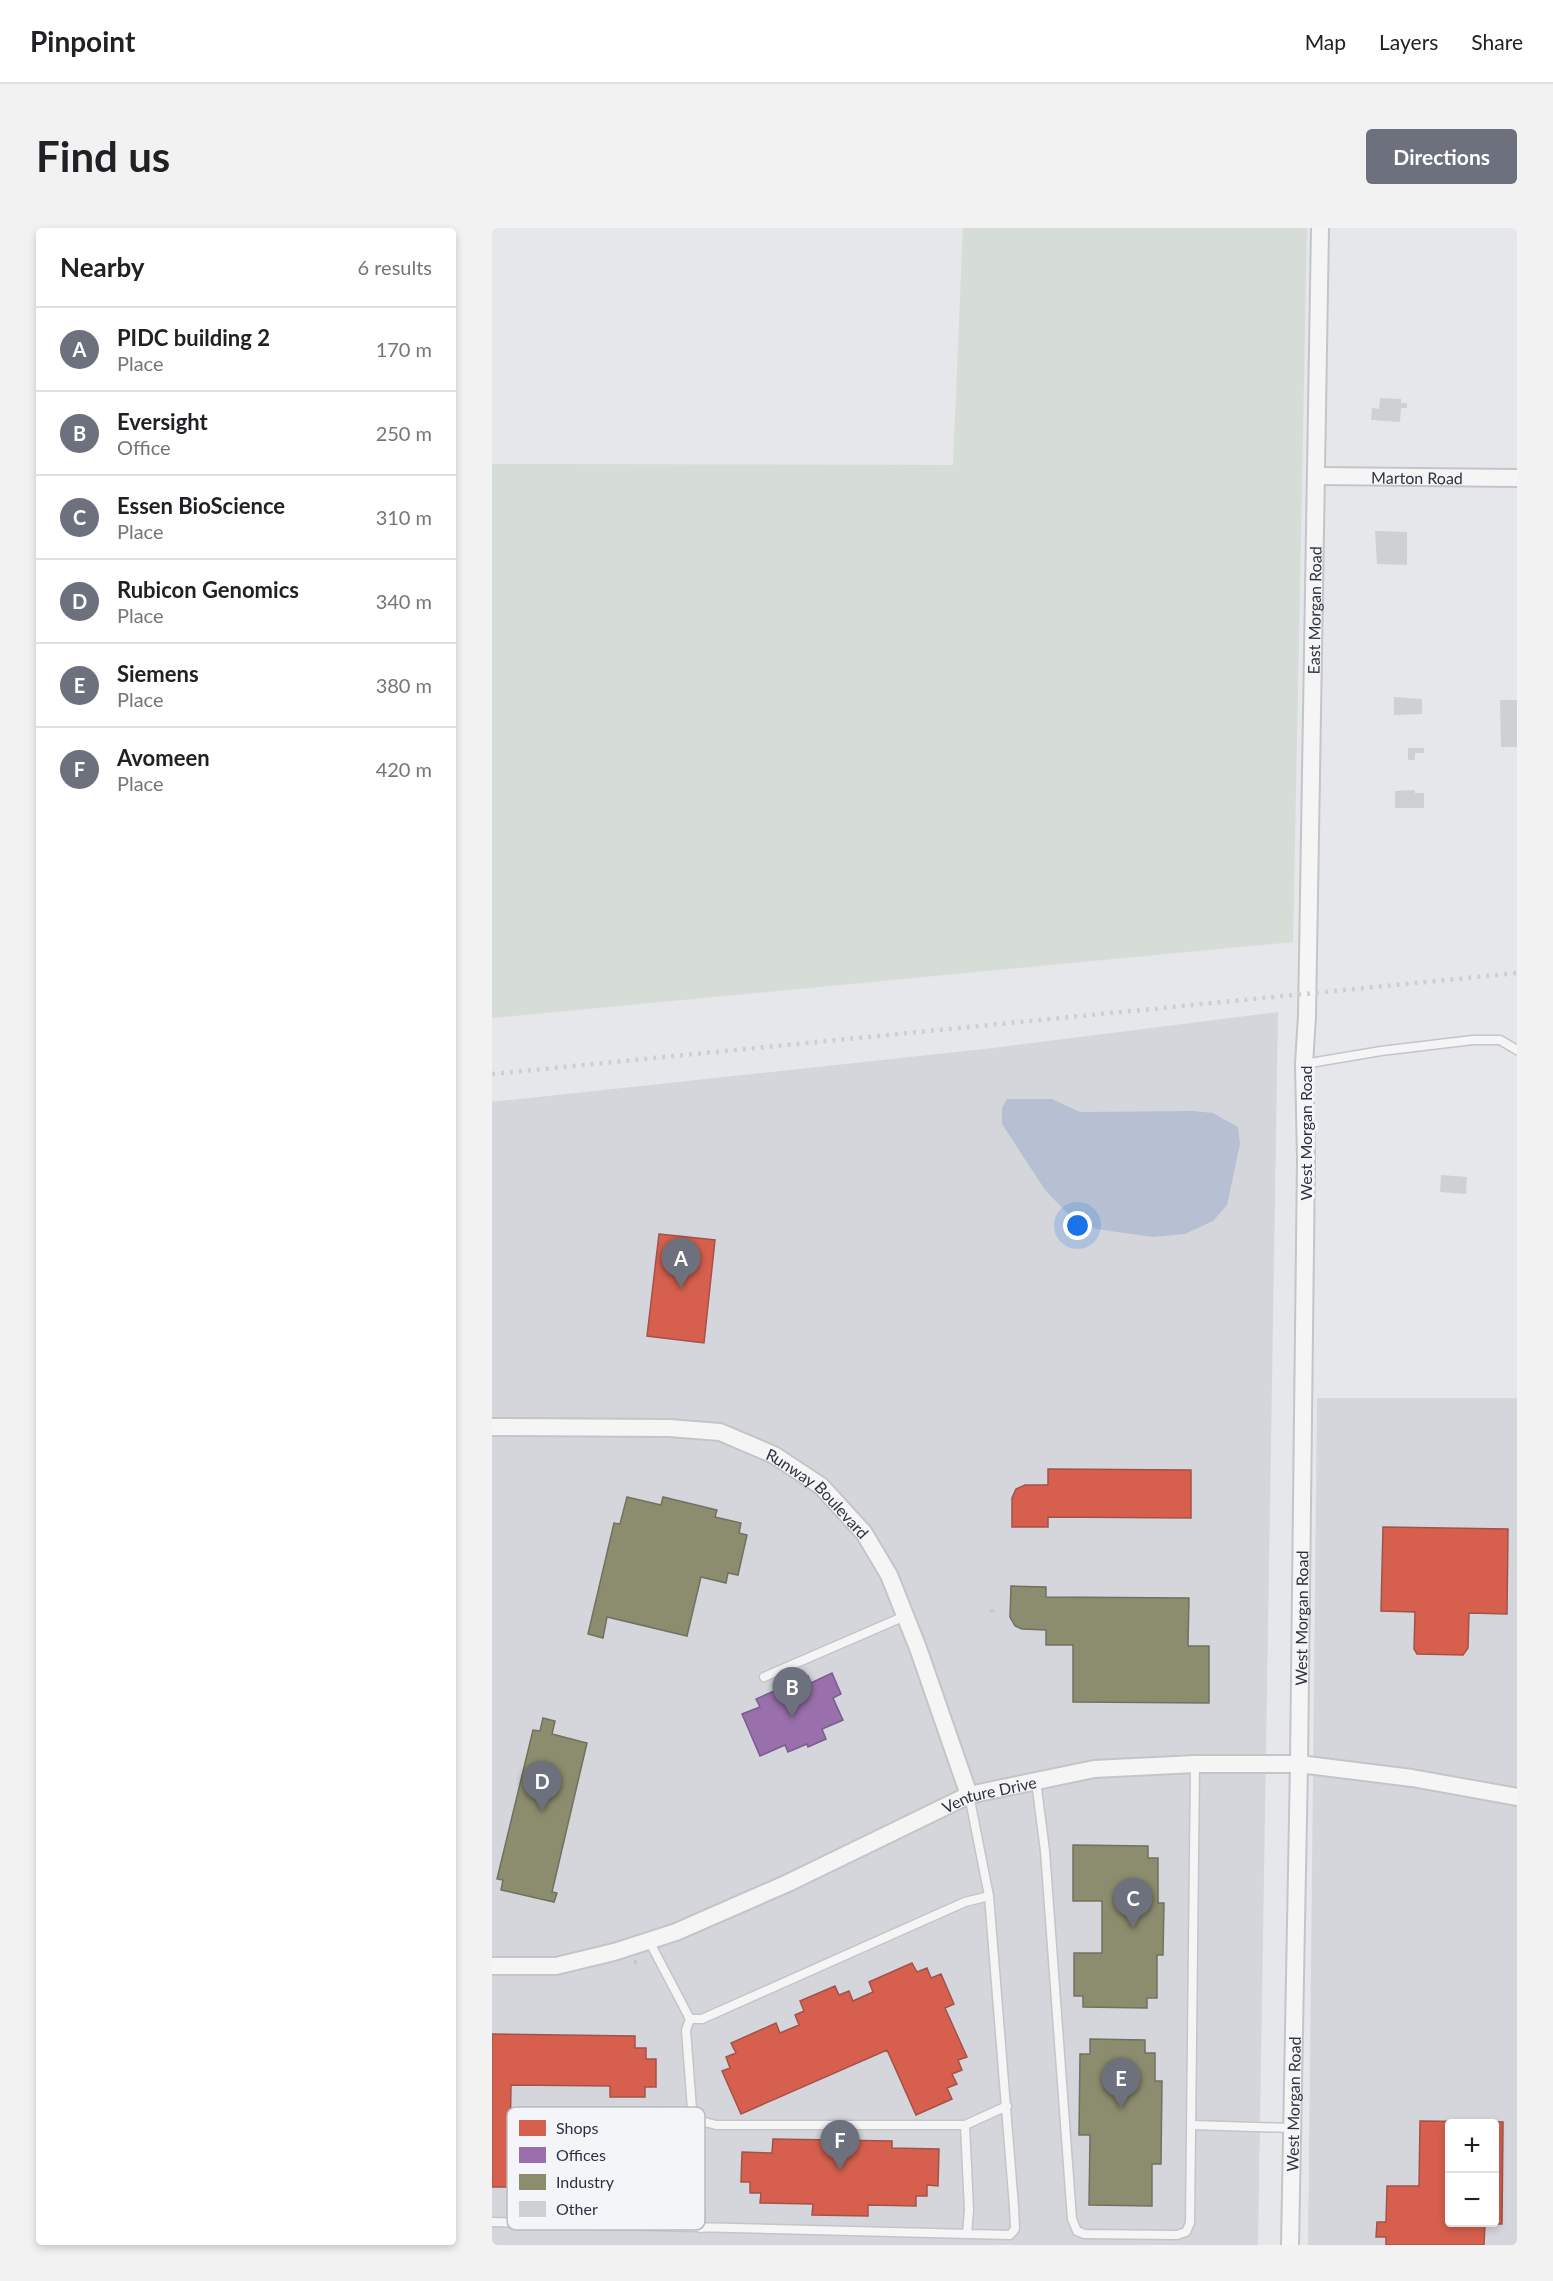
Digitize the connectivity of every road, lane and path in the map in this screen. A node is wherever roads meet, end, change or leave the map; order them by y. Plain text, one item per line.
1 (1320, 228) edge
2 (1317, 476) junction
3 (1517, 478) edge
4 (1307, 992) joint
5 (1517, 1050) edge
6 (1304, 1064) junction
7 (492, 1427) edge
8 (997, 1610) dead end
9 (990, 1611) dead end
10 (905, 1616) junction
11 (764, 1677) dead end
12 (1195, 1764) junction
13 (1299, 1764) junction
14 (1036, 1780) junction
15 (969, 1795) junction
16 (1517, 1797) edge
17 (989, 1896) junction
18 (649, 1941) junction
19 (492, 1966) edge
20 (690, 2019) junction
21 (1007, 2106) junction
22 (691, 2107) edge
23 (705, 2123) edge
24 (965, 2125) junction
25 (1191, 2126) junction
26 (1293, 2128) junction
27 (492, 2222) edge
28 (507, 2222) edge
29 (705, 2228) edge
30 (967, 2234) junction
31 (1290, 2245) edge

1 - 2 street, East Morgan Road
2 - 3 street, Marton Road
2 - 4 street, East Morgan Road
4 - 6 street, West Morgan Road
5 - 6 lane
6 - 13 street, West Morgan Road
7 - 10 street, Runway Boulevard
8 - 9 path
10 - 11 lane
10 - 15 street, Runway Boulevard
12 - 13 street, Venture Drive
12 - 14 street, Venture Drive
12 - 25 lane
13 - 16 street, Venture Drive
13 - 26 street, West Morgan Road
14 - 15 street, Venture Drive
14 - 25 lane
15 - 17 lane
15 - 18 street, Venture Drive
17 - 20 lane
17 - 21 lane
18 - 19 street, Venture Drive
18 - 20 lane
20 - 22 lane
21 - 24 lane
21 - 30 lane
23 - 24 lane
24 - 30 lane
25 - 26 lane
26 - 31 street, West Morgan Road
27 - 28 lane
29 - 30 lane

